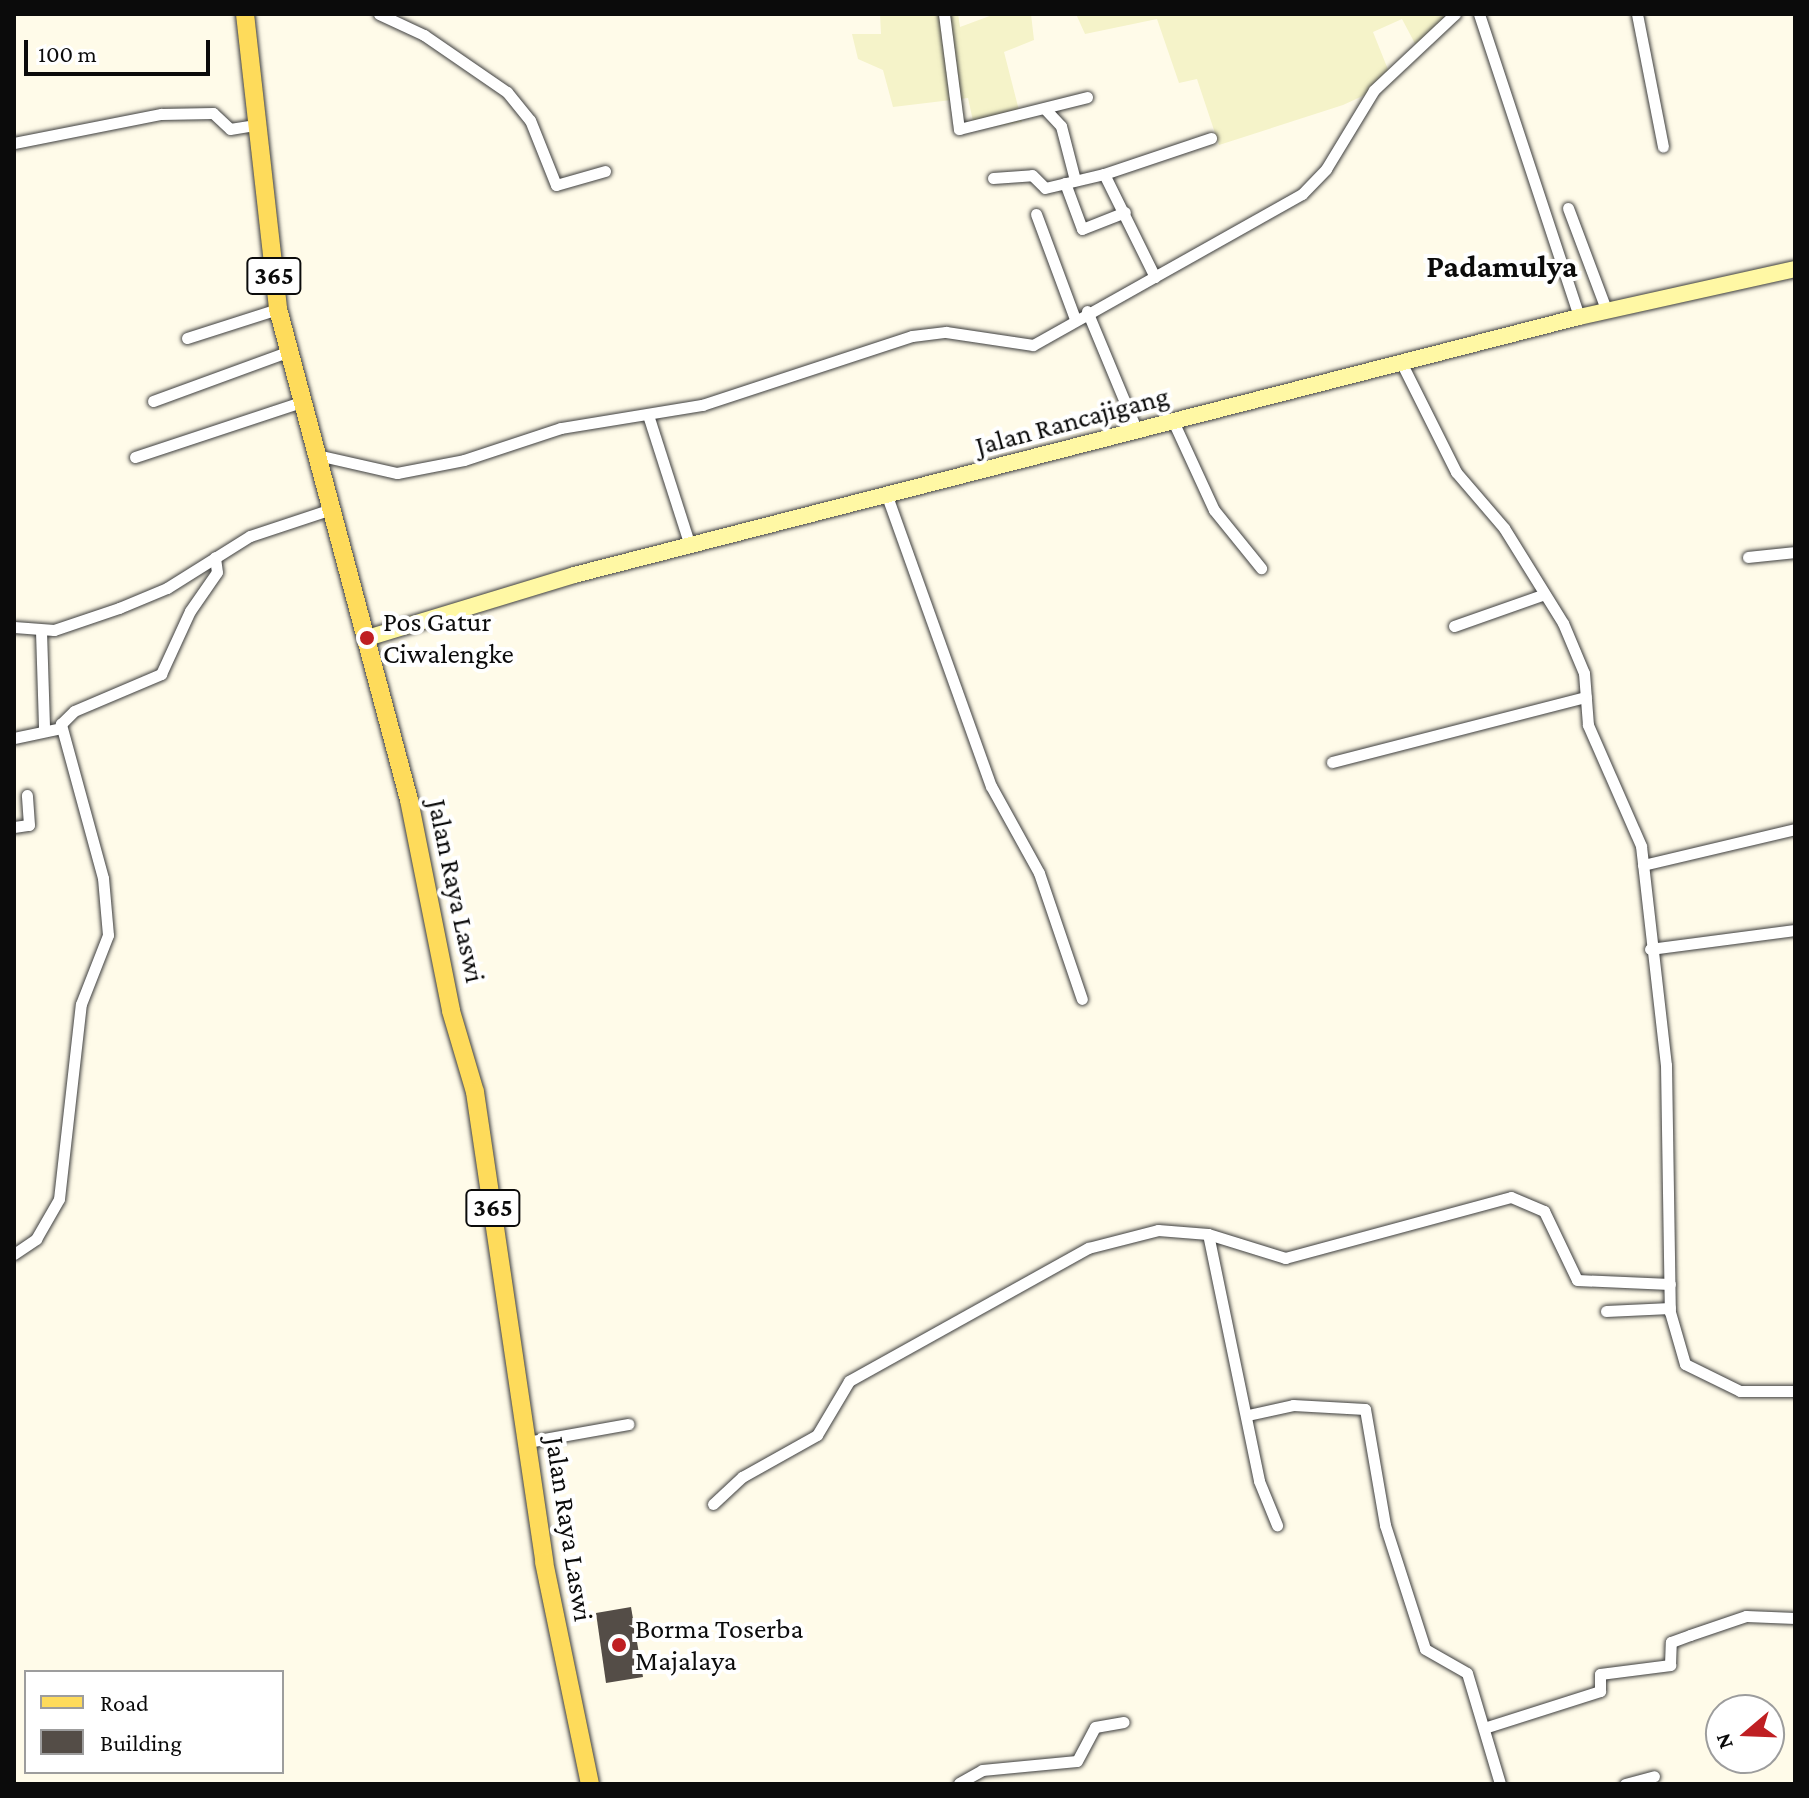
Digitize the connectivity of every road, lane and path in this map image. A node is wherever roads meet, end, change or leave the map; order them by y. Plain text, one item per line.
1 (245, 14) edge
2 (379, 14) edge
3 (944, 14) edge
4 (1455, 14) edge
5 (1637, 14) edge
6 (1480, 16) edge
7 (1087, 97) dead end
8 (1046, 110) junction
9 (256, 125) junction
10 (1211, 138) dead end
11 (14, 143) edge
12 (1663, 146) dead end
13 (605, 171) dead end
14 (1104, 174) junction
15 (993, 178) dead end
16 (1070, 182) junction
17 (1568, 208) dead end
18 (1125, 212) junction
19 (1036, 214) dead end
20 (1795, 269) edge
21 (1155, 277) junction
22 (278, 309) junction
23 (1607, 312) junction
24 (1579, 317) junction
25 (1075, 319) junction
26 (1090, 321) junction
27 (187, 338) dead end
28 (287, 352) junction
29 (1402, 364) junction
30 (153, 401) dead end
31 (301, 402) junction
32 (649, 418) junction
33 (1173, 421) junction
34 (1137, 431) junction
35 (317, 455) junction
36 (135, 457) dead end
37 (887, 496) junction
38 (331, 509) junction
39 (690, 546) junction
40 (1795, 552) edge
41 (1748, 557) dead end
42 (216, 562) junction
43 (1261, 568) dead end
44 (1542, 595) junction
45 (1454, 626) dead end
46 (14, 627) edge
47 (41, 631) junction
48 (367, 638) junction
49 (1586, 697) junction
50 (53, 728) junction
51 (14, 738) edge
52 (1332, 762) dead end
53 (27, 795) dead end
54 (14, 827) edge
55 (1795, 829) edge
56 (1643, 865) junction
57 (1795, 930) edge
58 (1650, 949) junction
59 (1082, 999) dead end
60 (1208, 1234) junction
61 (14, 1254) edge
62 (1670, 1284) junction
63 (1670, 1308) junction
64 (1606, 1311) dead end
65 (1795, 1391) edge
66 (1248, 1415) junction
67 (628, 1424) dead end
68 (527, 1442) junction
69 (713, 1504) dead end
70 (1277, 1525) dead end
71 (1795, 1618) edge
72 (1124, 1722) dead end
73 (1484, 1728) junction
74 (1654, 1776) dead end
75 (590, 1784) edge
76 (958, 1784) edge
77 (1500, 1784) edge
78 (1625, 1784) edge

1 - 9 main road, Jalan Raya Laswi / 365
2 - 13 street
3 - 8 street
4 - 21 street
5 - 12 street
6 - 24 street
7 - 8 street
8 - 16 street
9 - 11 street
9 - 22 main road, Jalan Raya Laswi / 365
10 - 14 street
14 - 16 street
14 - 18 street
15 - 16 street
16 - 18 street
17 - 23 street
18 - 21 street
19 - 25 street
20 - 23 main road, Jalan Rancajigang
21 - 26 street
22 - 27 street
22 - 28 main road, Jalan Raya Laswi / 365
23 - 24 main road, Jalan Rancajigang
24 - 29 main road, Jalan Rancajigang
25 - 26 street
25 - 32 street
26 - 34 street
28 - 30 street
28 - 31 main road, Jalan Raya Laswi / 365
29 - 33 main road, Jalan Rancajigang
29 - 44 street
31 - 35 main road, Jalan Raya Laswi / 365
31 - 36 street
32 - 35 street
32 - 39 street
33 - 34 main road, Jalan Rancajigang
33 - 43 street
34 - 37 main road, Jalan Rancajigang
35 - 38 main road, Jalan Raya Laswi / 365
37 - 39 main road, Jalan Rancajigang
37 - 59 street
38 - 42 street
38 - 48 main road, Jalan Raya Laswi / 365
39 - 48 main road, Jalan Rancajigang
40 - 41 street
42 - 47 street
42 - 50 street
44 - 45 street
44 - 49 street
46 - 47 street
47 - 50 street
48 - 68 main road, Jalan Raya Laswi / 365
49 - 52 street
49 - 56 street
50 - 51 street
50 - 61 street
53 - 54 street
55 - 56 street
56 - 58 street
57 - 58 street
58 - 62 street
60 - 62 street
60 - 66 street
60 - 69 street
62 - 63 street
63 - 64 street
63 - 65 street
66 - 70 street
66 - 73 street
67 - 68 street
68 - 75 main road, Jalan Raya Laswi / 365
71 - 73 street
72 - 76 street
73 - 77 street
74 - 78 street

